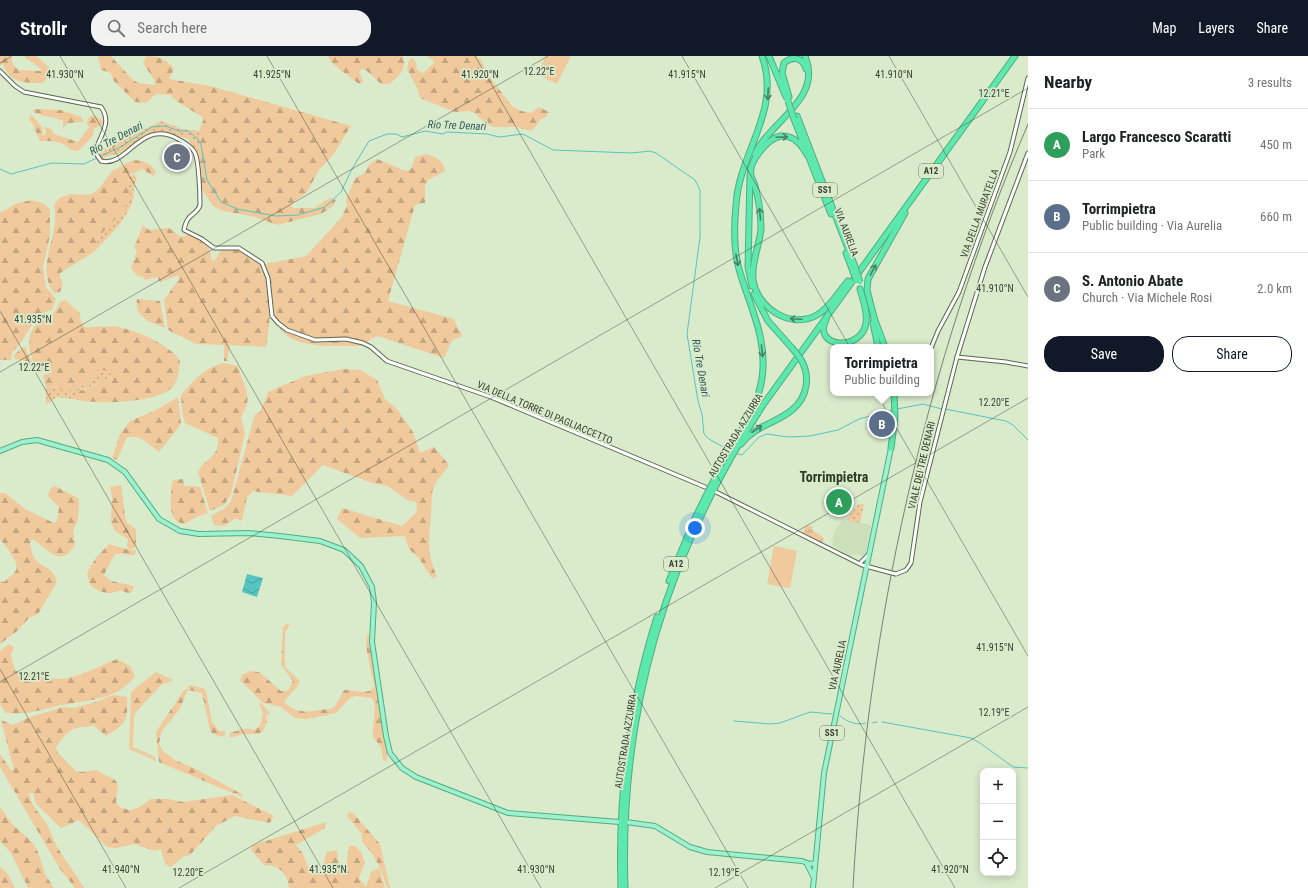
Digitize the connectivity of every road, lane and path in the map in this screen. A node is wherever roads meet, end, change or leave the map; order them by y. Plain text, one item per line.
1 (762, 56) edge
2 (769, 56) edge
3 (772, 56) edge
4 (804, 56) edge
5 (1011, 56) edge
6 (1015, 56) edge
7 (0, 71) edge
8 (1028, 78) edge
9 (789, 100) junction
10 (796, 118) junction
11 (1028, 154) edge
12 (808, 156) junction
13 (750, 174) junction
14 (928, 177) junction
15 (740, 179) junction
16 (852, 265) junction
17 (859, 282) junction
18 (848, 284) junction
19 (860, 289) junction
20 (874, 321) junction
21 (878, 344) edge
22 (883, 344) edge
23 (883, 344) edge
24 (933, 344) edge
25 (957, 357) junction
26 (1028, 366) edge
27 (892, 396) edge
28 (896, 396) edge
29 (893, 405) junction
30 (891, 448) joint
31 (0, 451) edge
32 (705, 487) dead end
33 (716, 492) dead end
34 (704, 499) junction
35 (704, 507) junction
36 (870, 551) junction
37 (864, 565) junction
38 (619, 822) dead end
39 (626, 822) dead end
40 (816, 851) junction
41 (809, 862) junction
42 (815, 862) junction
43 (814, 878) junction
44 (621, 888) edge
45 (625, 888) edge
46 (813, 888) edge

1 -> 15 highway
2 - 9 highway, VIA AURELIA / SS1
3 - 9 highway, VIA AURELIA / SS1
4 - 13 highway
5 - 18 highway, AUTOSTRADA AZZURRA / A12
6 - 14 highway, AUTOSTRADA AZZURRA / A12
7 - 32 street, VIA DELLA TORRE DI PAGLIACCETTO
8 - 24 street, VIA DELLA MURATELLA
9 - 10 highway, VIA AURELIA / SS1, bridge
9 - 15 highway
10 - 12 highway, VIA AURELIA / SS1
10 - 16 highway, VIA AURELIA / SS1
11 - 25 street, VIALE DEI TRE DENARI
13 -> 12 highway
12 - 16 highway, VIA AURELIA / SS1
18 -> 13 highway
35 -> 13 highway, bridge
14 - 18 highway, AUTOSTRADA AZZURRA / A12
20 -> 14 highway
15 -> 34 highway
16 - 17 highway, VIA AURELIA / SS1, bridge
17 - 19 highway, VIA AURELIA / SS1
17 - 20 highway, VIA AURELIA / SS1
18 - 19 highway
18 - 34 highway, AUTOSTRADA AZZURRA / A12
18 - 35 highway, AUTOSTRADA AZZURRA / A12
19 - 20 highway, VIA AURELIA / SS1
20 - 21 highway
20 - 22 highway, VIA AURELIA / SS1
20 - 23 highway, VIA AURELIA / SS1
25 - 26 street
25 - 37 street, VIALE DEI TRE DENARI, bridge
27 - 29 highway, VIA AURELIA / SS1
28 - 29 highway
29 - 30 highway, VIA AURELIA / SS1
30 - 36 main road, VIA AURELIA / SS1
31 - 38 main road
33 - 37 street
34 - 44 highway, AUTOSTRADA AZZURRA / A12
35 - 45 highway, AUTOSTRADA AZZURRA / A12
36 - 37 main road, VIA AURELIA / SS1
36 - 37 street
37 - 40 main road, VIA AURELIA / SS1
39 - 41 main road
40 - 41 main road
40 - 42 main road, VIA AURELIA / SS1
41 - 42 main road
41 - 43 main road
42 - 43 main road, VIA AURELIA / SS1
43 - 46 main road, VIA AURELIA / SS1

